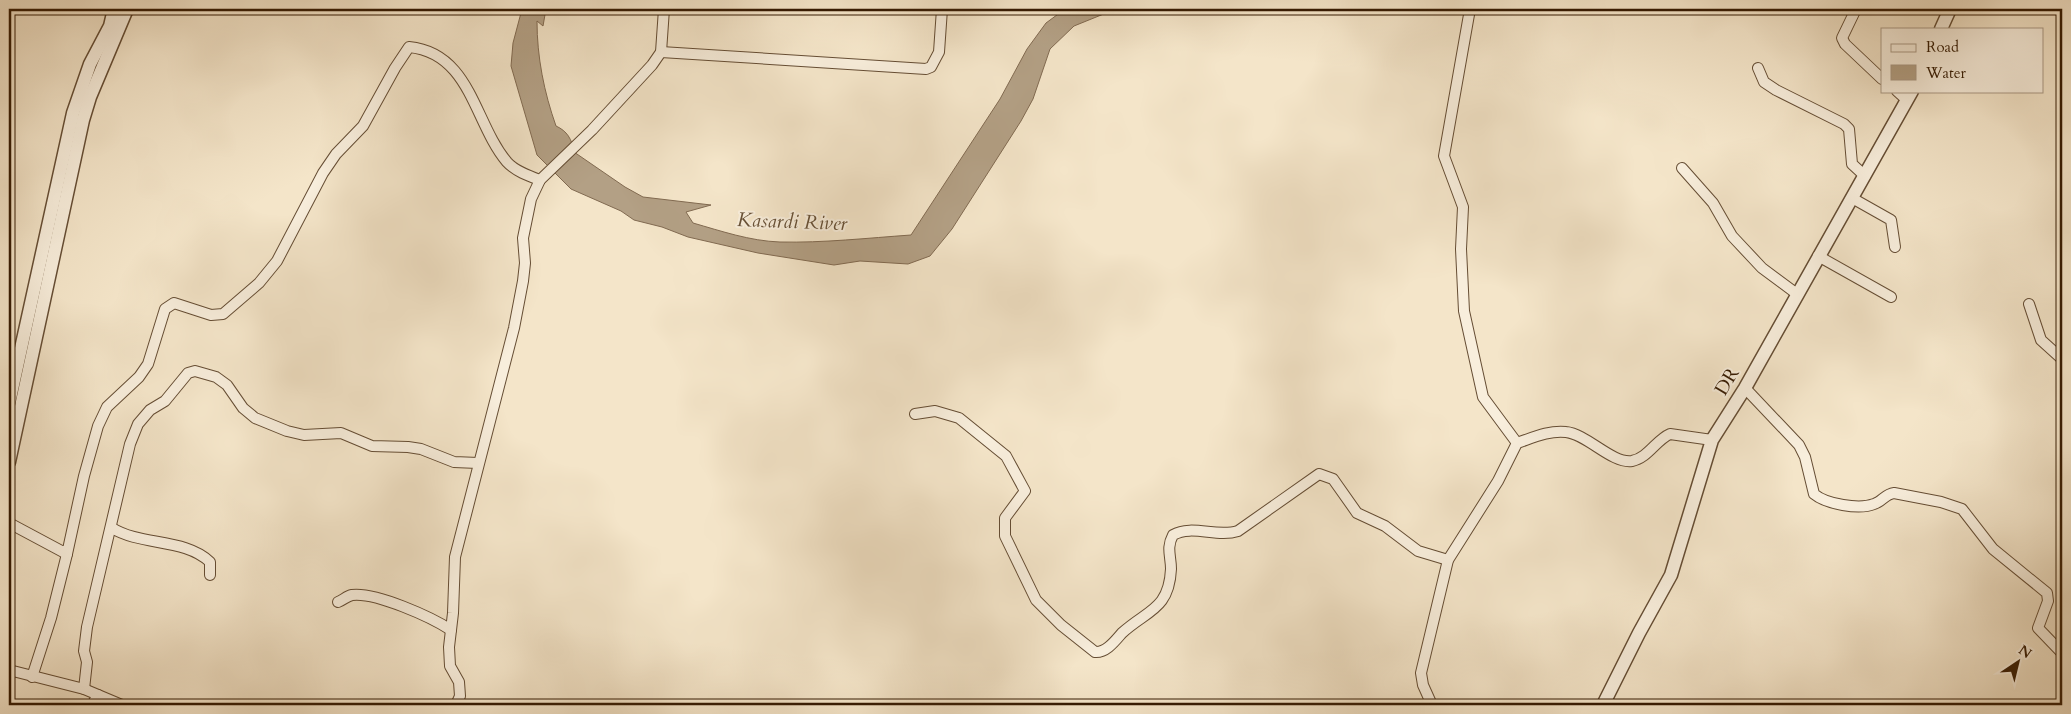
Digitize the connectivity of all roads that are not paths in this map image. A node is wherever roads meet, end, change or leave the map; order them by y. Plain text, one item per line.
1 (114, 9) edge
2 (127, 9) edge
3 (664, 9) edge
4 (942, 9) edge
5 (1470, 9) edge
6 (1856, 9) edge
7 (1950, 9) edge
8 (1941, 28) edge
9 (661, 52) junction
10 (1758, 68) dead end
11 (1881, 78) edge
12 (1910, 96) edge
13 (1682, 168) dead end
14 (1866, 176) junction
15 (544, 177) junction
16 (1852, 198) junction
17 (1895, 248) dead end
18 (1818, 256) junction
19 (1797, 294) junction
20 (1891, 297) dead end
21 (2029, 304) dead end
22 (2062, 359) edge
23 (1745, 388) junction
24 (9, 403) edge
25 (915, 414) dead end
26 (1712, 440) junction
27 (1517, 442) junction
28 (9, 462) edge
29 (478, 463) junction
30 (9, 523) edge
31 (112, 528) junction
32 (66, 554) junction
33 (1448, 560) junction
34 (210, 575) dead end
35 (338, 602) dead end
36 (451, 630) junction
37 (2062, 653) edge
38 (9, 670) edge
39 (36, 678) junction
40 (80, 688) junction
41 (98, 695) junction
42 (92, 705) edge
43 (122, 705) edge
44 (456, 705) edge
45 (1432, 705) edge
46 (1603, 705) edge

1 - 24 street
2 - 28 street
3 - 9 street
4 - 9 street
5 - 27 street
6 - 11 street
7 - 8 street
9 - 15 street
10 - 14 street
12 - 14 street, DR
13 - 19 street
14 - 16 street, DR
15 - 29 street
15 - 32 street
16 - 17 street
16 - 18 street, DR
18 - 19 street, DR
18 - 20 street
19 - 23 street, DR
21 - 22 street
23 - 26 street, DR
23 - 37 street
25 - 33 street
26 - 27 street
26 - 46 street, DR
27 - 33 street
29 - 31 street
29 - 36 street
30 - 32 street
31 - 34 street
31 - 40 street
32 - 39 street
33 - 45 street
35 - 36 street
36 - 44 street
38 - 39 street
39 - 40 street
40 - 41 street
41 - 42 street
41 - 43 street

